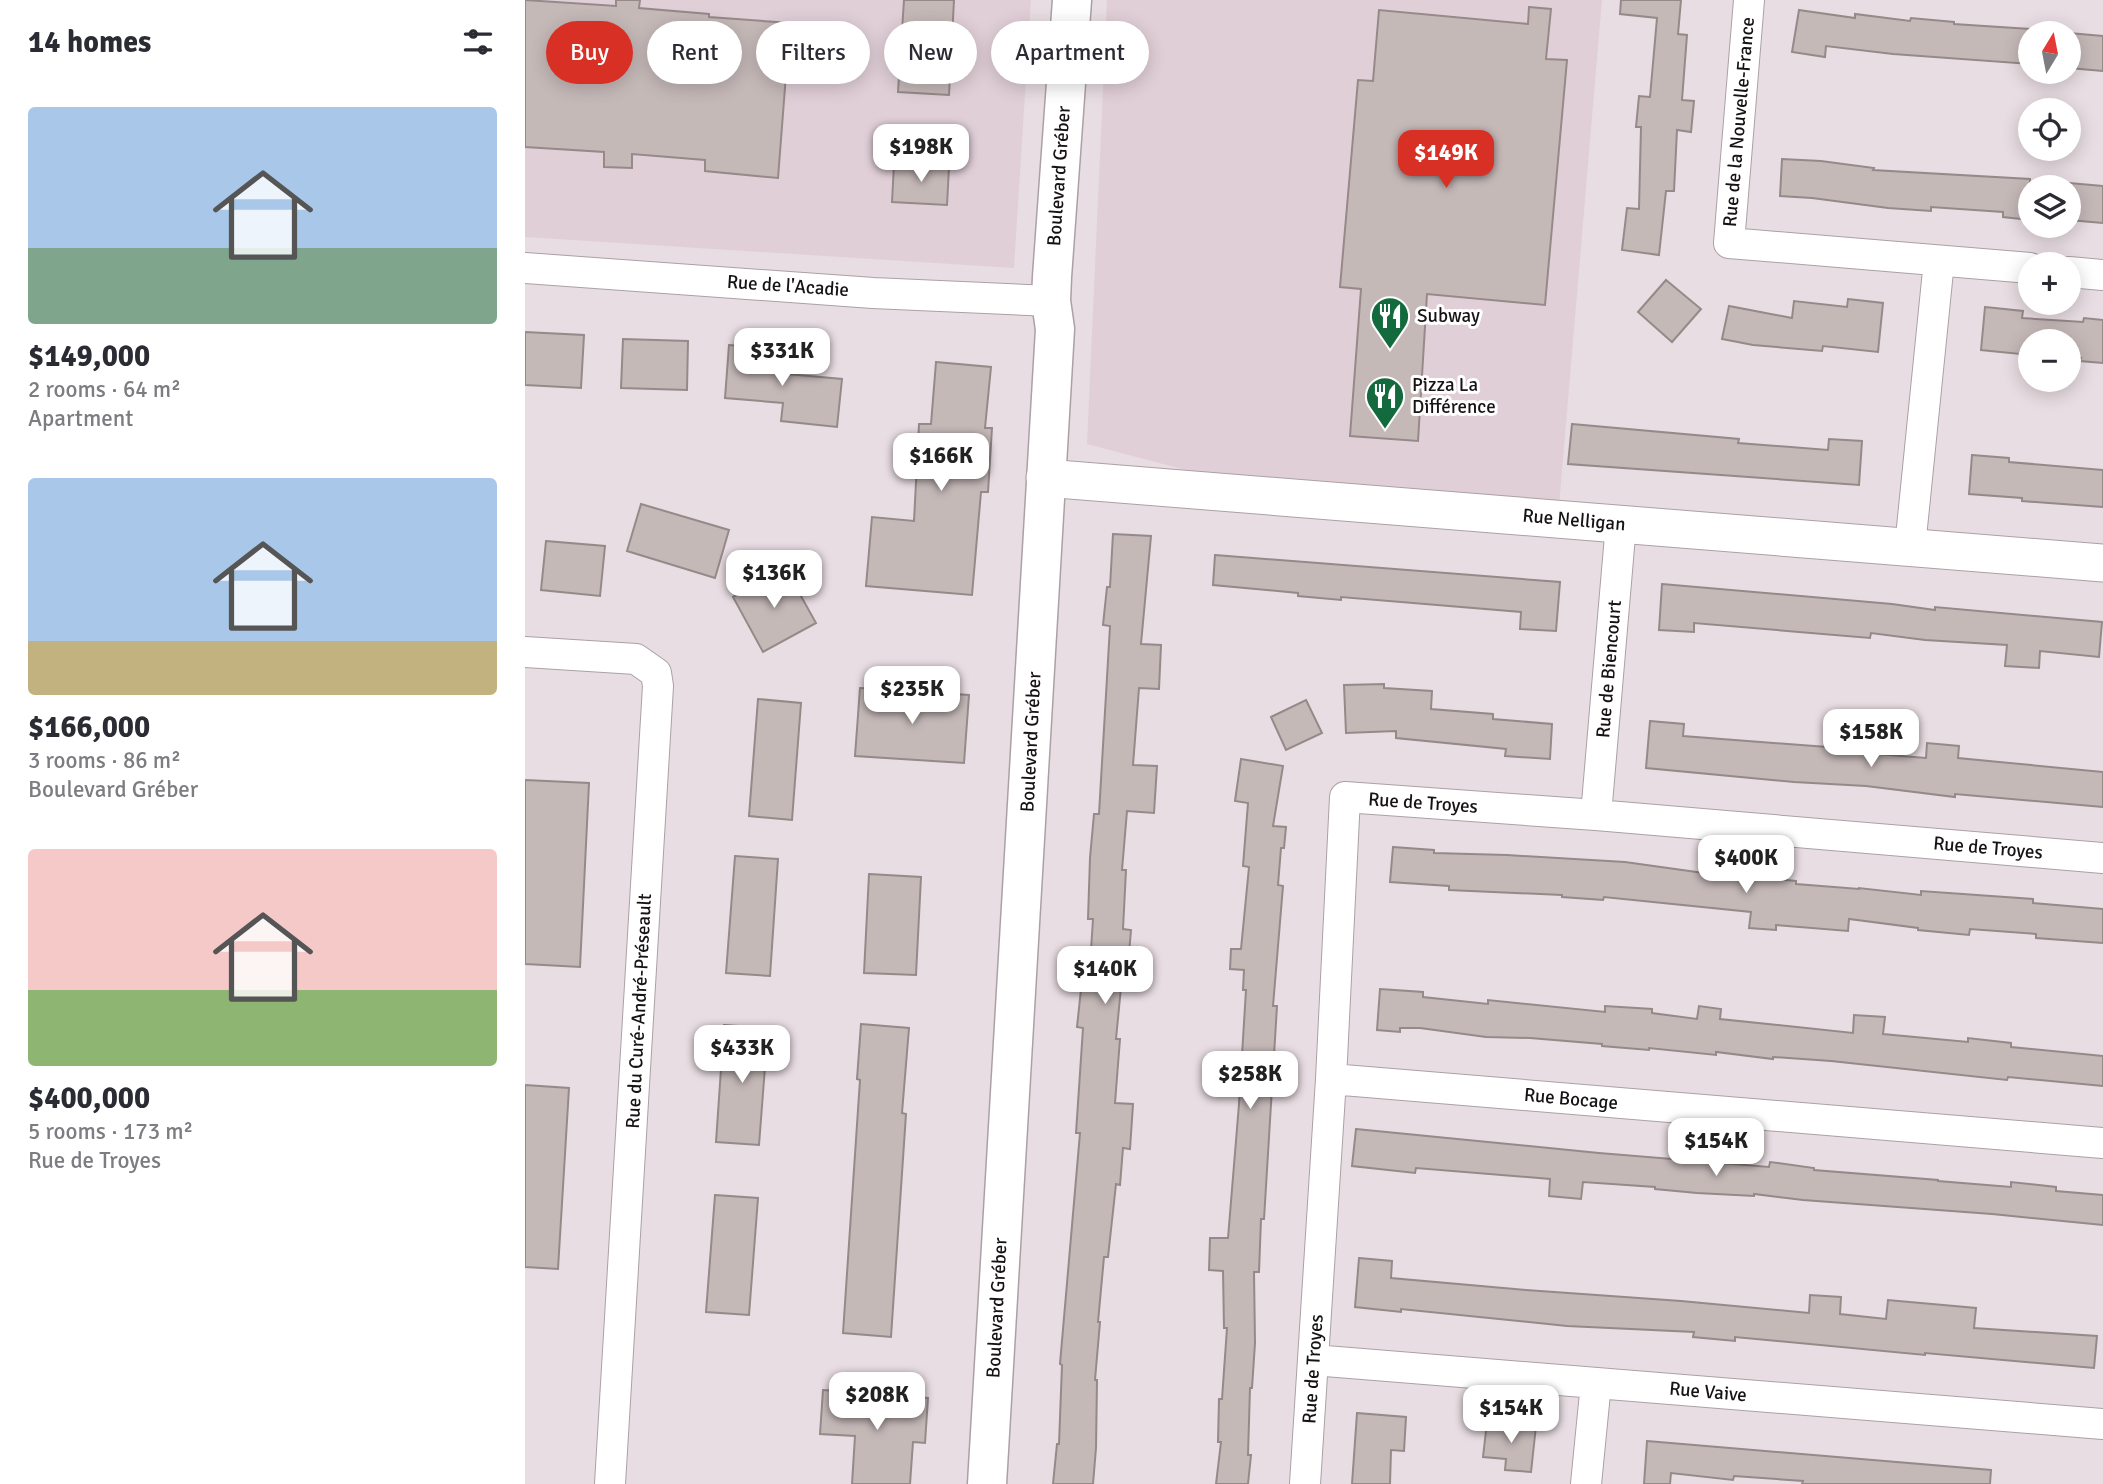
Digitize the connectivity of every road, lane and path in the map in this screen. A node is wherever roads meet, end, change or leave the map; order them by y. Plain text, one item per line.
1 (1072, 0) edge
2 (1749, 0) edge
3 (1939, 261) junction
4 (2018, 267) edge
5 (525, 268) edge
6 (2081, 273) edge
7 (2103, 275) edge
8 (1051, 301) junction
9 (1045, 478) junction
10 (1621, 524) junction
11 (1910, 547) junction
12 (2103, 563) edge
13 (525, 652) edge
14 (1596, 815) junction
15 (2103, 858) edge
16 (1331, 1079) junction
17 (2103, 1143) edge
18 (1313, 1360) junction
19 (1596, 1383) junction
20 (2103, 1424) edge
21 (610, 1484) edge
22 (987, 1484) edge
23 (1305, 1484) edge
24 (1586, 1484) edge

1 - 8 main road, Boulevard Gréber
2 - 3 street, Rue de la Nouvelle-France
3 - 4 street, Rue de la Nouvelle-France
3 - 11 street
5 - 8 street, Rue de l'Acadie
6 - 7 street
8 - 9 main road, Boulevard Gréber
9 - 10 street, Rue Nelligan
9 - 22 main road, Boulevard Gréber
10 - 11 street, Rue Nelligan
10 - 14 street, Rue de Biencourt
11 - 12 street, Rue Nelligan
13 - 21 street, Rue du Curé-André-Préseault
14 - 15 street, Rue de Troyes
14 - 16 street, Rue de Troyes
16 - 17 street, Rue Bocage
16 - 18 street, Rue de Troyes
18 - 19 street, Rue Vaive
18 - 23 street, Rue de Troyes
19 - 20 street, Rue Vaive
19 - 24 street

